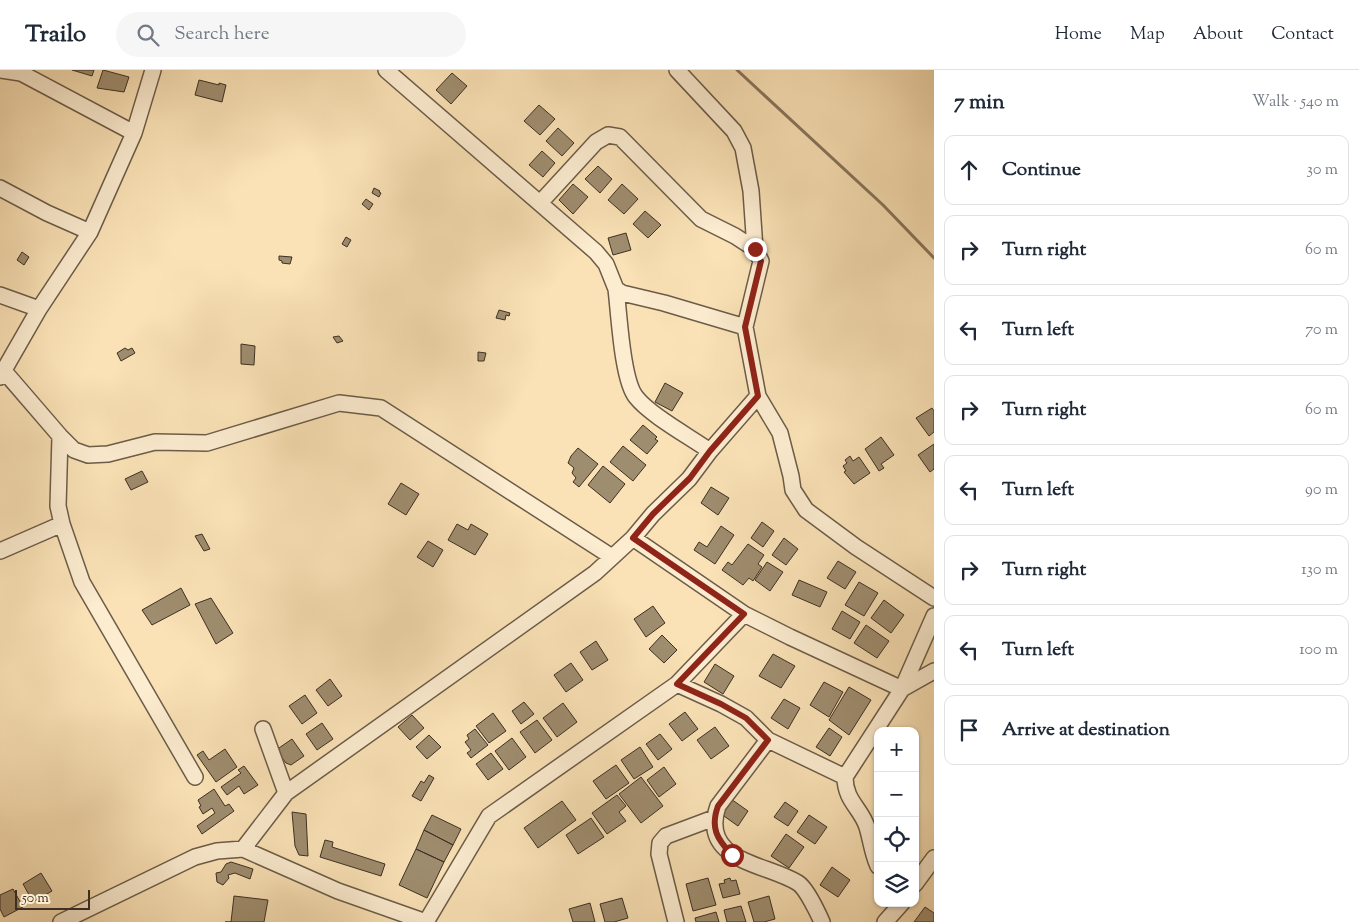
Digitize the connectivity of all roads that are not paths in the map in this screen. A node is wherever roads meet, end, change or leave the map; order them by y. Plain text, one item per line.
1 (1, 70) edge
2 (153, 70) edge
3 (386, 70) edge
4 (677, 70) edge
5 (22, 72) edge
6 (134, 133) junction
7 (0, 188) edge
8 (540, 203) junction
9 (90, 232) junction
10 (755, 249) junction
11 (616, 288) junction
12 (0, 295) edge
13 (39, 309) junction
14 (745, 327) junction
15 (2, 374) edge
16 (758, 396) junction
17 (60, 436) junction
18 (710, 451) junction
19 (62, 524) junction
20 (633, 538) junction
21 (0, 551) edge
22 (612, 557) junction
23 (934, 598) edge
24 (744, 614) junction
25 (934, 616) edge
26 (934, 671) edge
27 (677, 684) junction
28 (902, 689) junction
29 (263, 729) dead end
30 (768, 740) junction
31 (195, 777) dead end
32 (845, 777) junction
33 (286, 792) junction
34 (714, 818) junction
35 (243, 849) junction
36 (934, 858) edge
37 (876, 862) edge
38 (919, 879) edge
39 (898, 907) edge
40 (62, 922) edge
41 (676, 922) edge
42 (822, 922) edge
43 (885, 922) edge

1 - 5 street
2 - 6 street
3 - 8 street
4 - 10 street
5 - 6 street
6 - 9 street
7 - 9 street
8 - 10 street
8 - 11 street
9 - 13 street
10 - 14 street
11 - 14 street
11 - 18 street
12 - 13 street
13 - 15 street
14 - 16 street
15 - 17 street
16 - 18 street
16 - 23 street
17 - 19 street
17 - 22 street
18 - 20 street
19 - 21 street
19 - 31 street
20 - 22 street
20 - 24 street
22 - 33 street
24 - 27 street
24 - 28 street
25 - 28 street
26 - 28 street
27 - 30 street
27 - 35 street
28 - 32 street
29 - 33 street
30 - 32 street
30 - 34 street
32 - 37 street
33 - 35 street
34 - 41 street
34 - 42 street
35 - 40 street
36 - 38 street
39 - 43 street

